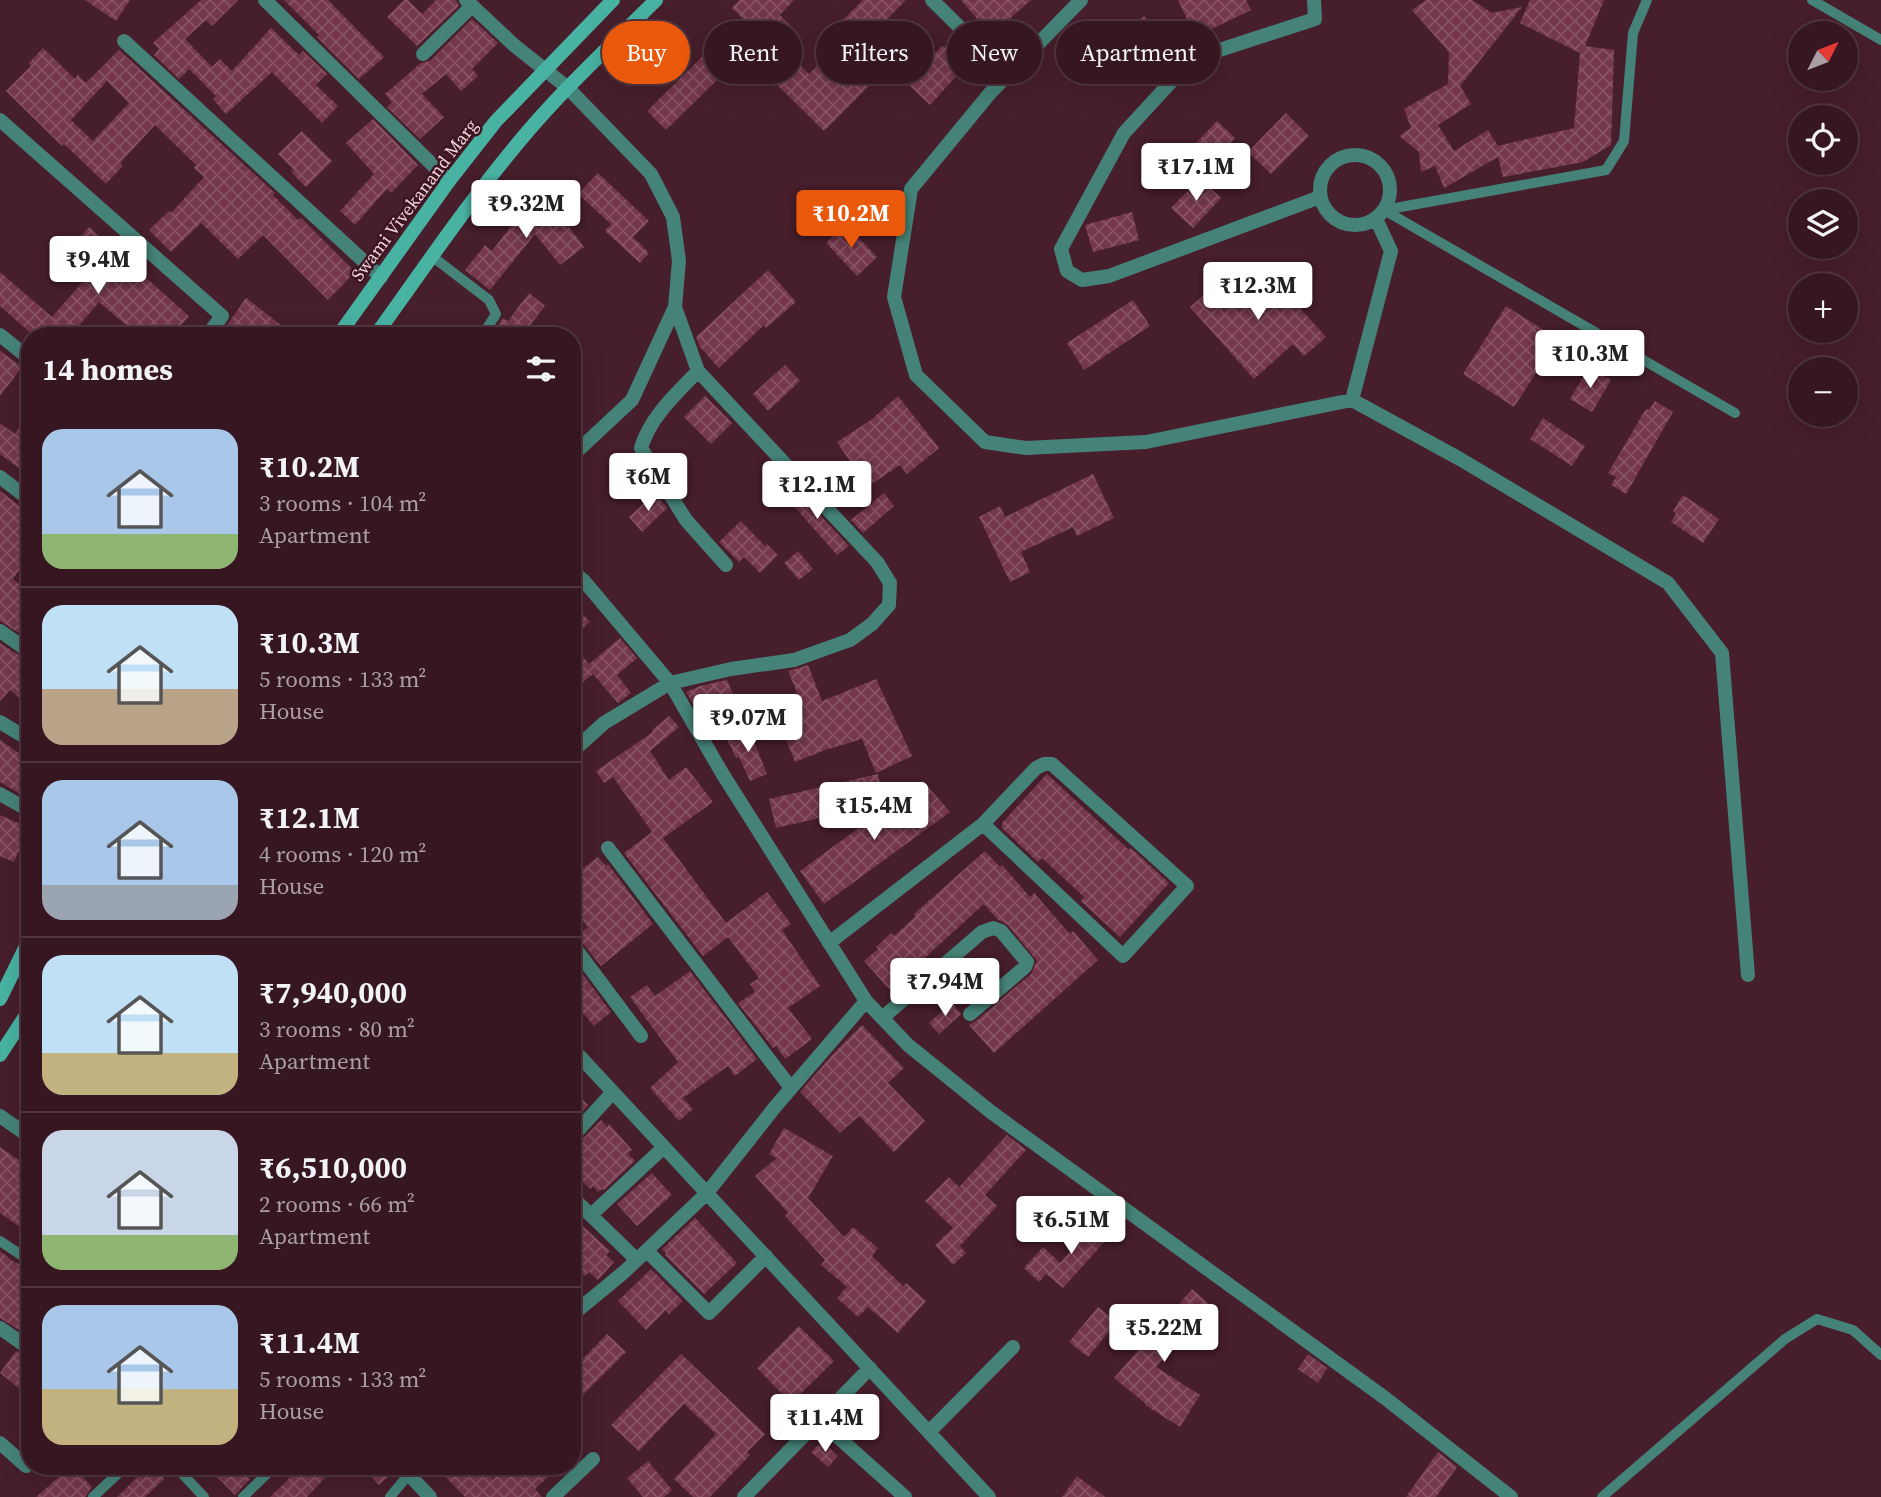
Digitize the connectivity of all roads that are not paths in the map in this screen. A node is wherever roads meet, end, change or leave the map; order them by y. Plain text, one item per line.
1 (265, 0) edge
2 (613, 0) edge
3 (656, 0) edge
4 (932, 0) edge
5 (1081, 0) edge
6 (1314, 0) edge
7 (1647, 0) edge
8 (1812, 0) edge
9 (469, 3) edge
10 (953, 21) edge
11 (1042, 40) edge
12 (1881, 40) edge
13 (124, 41) dead end
14 (423, 54) dead end
15 (545, 70) junction
16 (1000, 84) edge
17 (568, 88) junction
18 (1, 124) edge
19 (449, 181) junction
20 (1320, 197) junction
21 (1380, 214) junction
22 (433, 257) junction
23 (381, 277) junction
24 (675, 307) junction
25 (214, 327) edge
26 (345, 327) edge
27 (382, 327) edge
28 (488, 327) edge
29 (0, 335) edge
30 (21, 352) edge
31 (698, 371) junction
32 (1352, 400) junction
33 (1735, 413) dead end
34 (581, 448) edge
35 (2, 481) edge
36 (21, 494) edge
37 (726, 565) dead end
38 (581, 578) edge
39 (0, 631) edge
40 (21, 646) edge
41 (670, 683) junction
42 (0, 722) edge
43 (21, 735) edge
44 (581, 744) edge
45 (0, 794) edge
46 (21, 806) edge
47 (983, 824) junction
48 (608, 848) dead end
49 (829, 943) junction
50 (581, 956) edge
51 (21, 957) edge
52 (1748, 975) dead end
53 (0, 999) edge
54 (866, 1002) junction
55 (970, 1014) dead end
56 (883, 1018) junction
57 (21, 1023) edge
58 (641, 1036) dead end
59 (0, 1055) edge
60 (581, 1058) edge
61 (791, 1088) junction
62 (613, 1093) junction
63 (0, 1116) edge
64 (581, 1126) edge
65 (21, 1131) edge
66 (664, 1147) junction
67 (707, 1193) junction
68 (581, 1206) edge
69 (591, 1216) junction
70 (0, 1241) edge
71 (21, 1255) edge
72 (642, 1256) junction
73 (766, 1256) junction
74 (581, 1307) edge
75 (0, 1328) edge
76 (21, 1343) edge
77 (1013, 1347) dead end
78 (1881, 1355) edge
79 (870, 1368) junction
80 (819, 1420) junction
81 (929, 1432) junction
82 (0, 1443) edge
83 (593, 1459) dead end
84 (21, 1462) edge
85 (581, 1470) edge
86 (116, 1475) edge
87 (183, 1475) edge
88 (266, 1475) edge
89 (405, 1475) edge
90 (414, 1475) edge
91 (576, 1475) edge
92 (93, 1497) edge
93 (204, 1497) edge
94 (243, 1497) edge
95 (390, 1497) edge
96 (430, 1497) edge
97 (553, 1497) edge
98 (744, 1497) edge
99 (905, 1497) edge
100 (989, 1497) edge
101 (1511, 1497) edge
102 (1602, 1497) edge

1 - 19 street
2 - 15 main road, Swami Vivekanand Marg
3 - 17 main road
4 - 10 street
5 - 11 street
6 - 20 street
7 - 21 lane
8 - 12 lane
9 - 14 street
9 - 15 street
13 - 23 street
15 - 17 street
15 - 19 main road, Swami Vivekanand Marg
16 - 32 street
17 - 22 main road
17 - 24 street
18 - 25 street
19 - 23 main road, Swami Vivekanand Marg
20 - 21 street
20 - 21 street
21 - 32 street
21 - 33 lane
22 - 27 main road
22 - 28 lane
23 - 26 main road, Swami Vivekanand Marg
24 - 31 street
24 - 34 street
29 - 30 street
31 - 37 street
31 - 41 street
32 - 52 street
35 - 36 street
38 - 41 street
39 - 40 street
41 - 44 street
41 - 49 street
42 - 43 street
45 - 46 street
47 - 47 street
47 - 49 street
48 - 61 street
49 - 54 street
50 - 58 street
51 - 53 main road
54 - 56 street
54 - 61 street
55 - 56 street
56 - 101 street
57 - 59 main road
60 - 62 street
61 - 67 street
62 - 64 street
62 - 66 street
63 - 65 street
66 - 67 street
66 - 69 street
67 - 72 street
67 - 73 street
68 - 69 street
69 - 72 street
70 - 71 lane
72 - 73 street
72 - 74 street
73 - 79 street
75 - 76 street
77 - 81 street
78 - 102 lane
79 - 80 street
79 - 81 street
80 - 98 street
80 - 99 street
81 - 100 street
82 - 84 street
83 - 85 street
86 - 92 lane
87 - 93 lane
88 - 94 lane
89 - 95 lane
90 - 96 street
91 - 97 street

